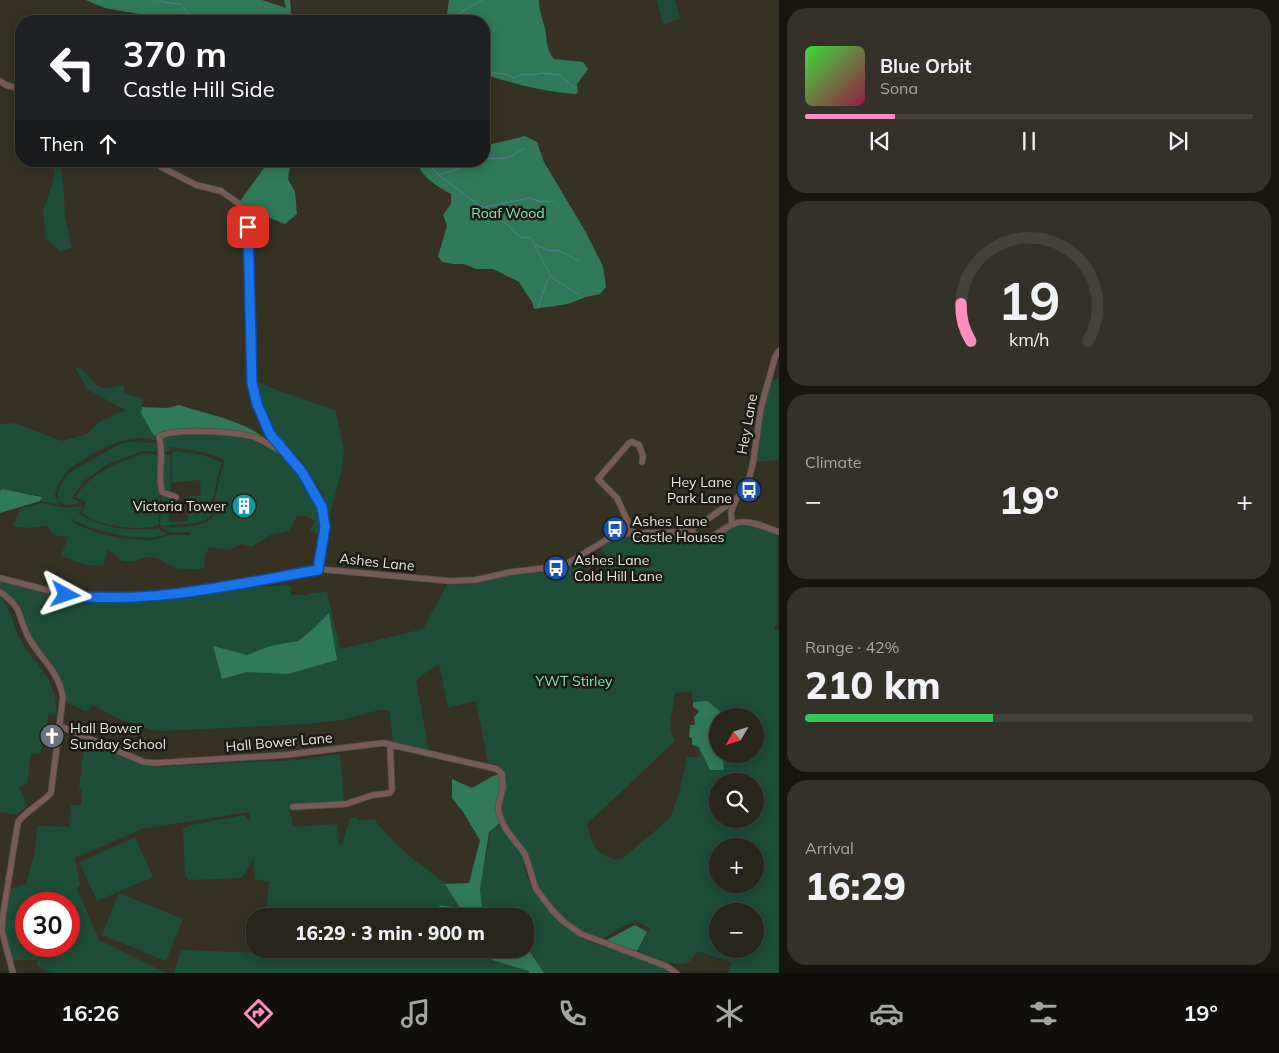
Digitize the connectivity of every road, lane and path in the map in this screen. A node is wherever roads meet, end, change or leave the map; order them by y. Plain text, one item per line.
1 (0, 81) edge
2 (15, 87) edge
3 (162, 167) edge
4 (779, 351) edge
5 (286, 453) junction
6 (642, 462) dead end
7 (176, 497) dead end
8 (736, 498) junction
9 (732, 524) junction
10 (690, 528) junction
11 (633, 532) junction
12 (779, 532) edge
13 (318, 570) junction
14 (0, 578) edge
15 (0, 592) edge
16 (60, 726) junction
17 (390, 744) junction
18 (293, 807) dead end
19 (1, 931) edge
20 (13, 973) edge
21 (676, 973) edge

1 - 2 street
3 - 5 street
4 - 8 street, Hey Lane
5 - 7 street
5 - 13 street
6 - 11 street
8 - 9 street
8 - 10 street, Ashes Lane
9 - 10 street
9 - 12 street
10 - 11 street, Ashes Lane
11 - 13 street, Ashes Lane
13 - 14 street, Ashes Lane
15 - 16 street
16 - 17 street, Hall Bower Lane
16 - 19 street
17 - 18 street
17 - 21 street, Hall Bower Lane
19 - 20 street

